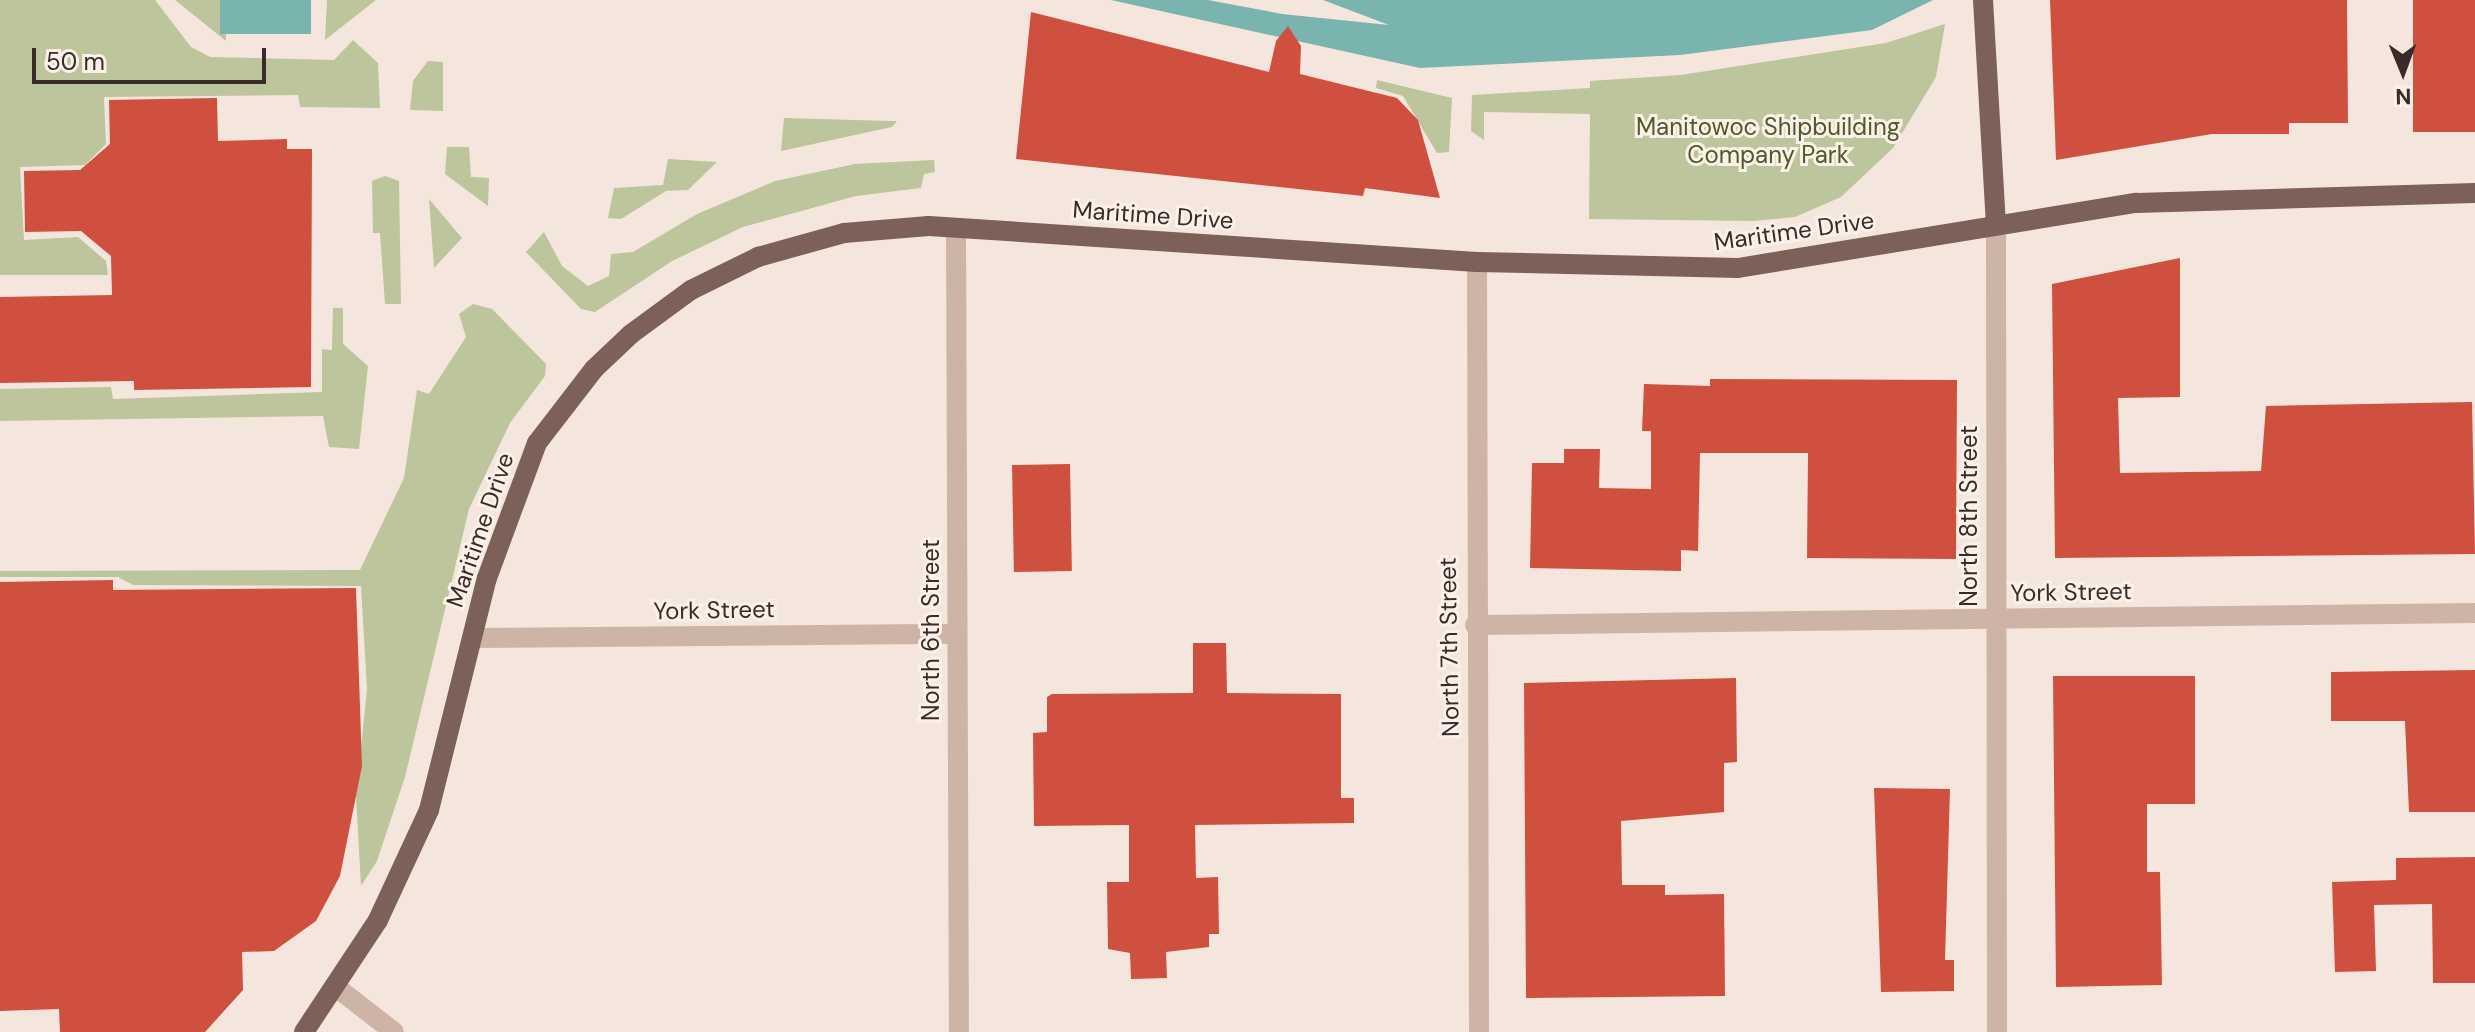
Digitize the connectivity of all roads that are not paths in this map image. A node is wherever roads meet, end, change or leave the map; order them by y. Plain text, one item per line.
1 (1983, 5) edge
2 (2475, 193) edge
3 (1996, 226) junction
4 (956, 228) junction
5 (1477, 262) junction
6 (2475, 613) edge
7 (1995, 619) junction
8 (1475, 625) junction
9 (957, 634) junction
10 (472, 638) junction
11 (336, 987) junction
12 (304, 1032) edge
13 (394, 1032) edge
14 (959, 1032) edge
15 (1479, 1032) edge
16 (1997, 1032) edge

1 - 3 main road, North 8th Street
2 - 3 main road, Maritime Drive
3 - 5 main road, Maritime Drive
3 - 7 street, North 8th Street
4 - 5 main road, Maritime Drive
4 - 9 street, North 6th Street
4 - 10 main road, Maritime Drive
5 - 8 street, North 7th Street
6 - 7 street, York Street
7 - 8 street, York Street
7 - 16 street, North 8th Street
8 - 15 street, North 7th Street
9 - 10 street, York Street
9 - 14 street, North 6th Street
10 - 11 main road, Maritime Drive
11 - 12 main road, Maritime Drive
11 - 13 street

